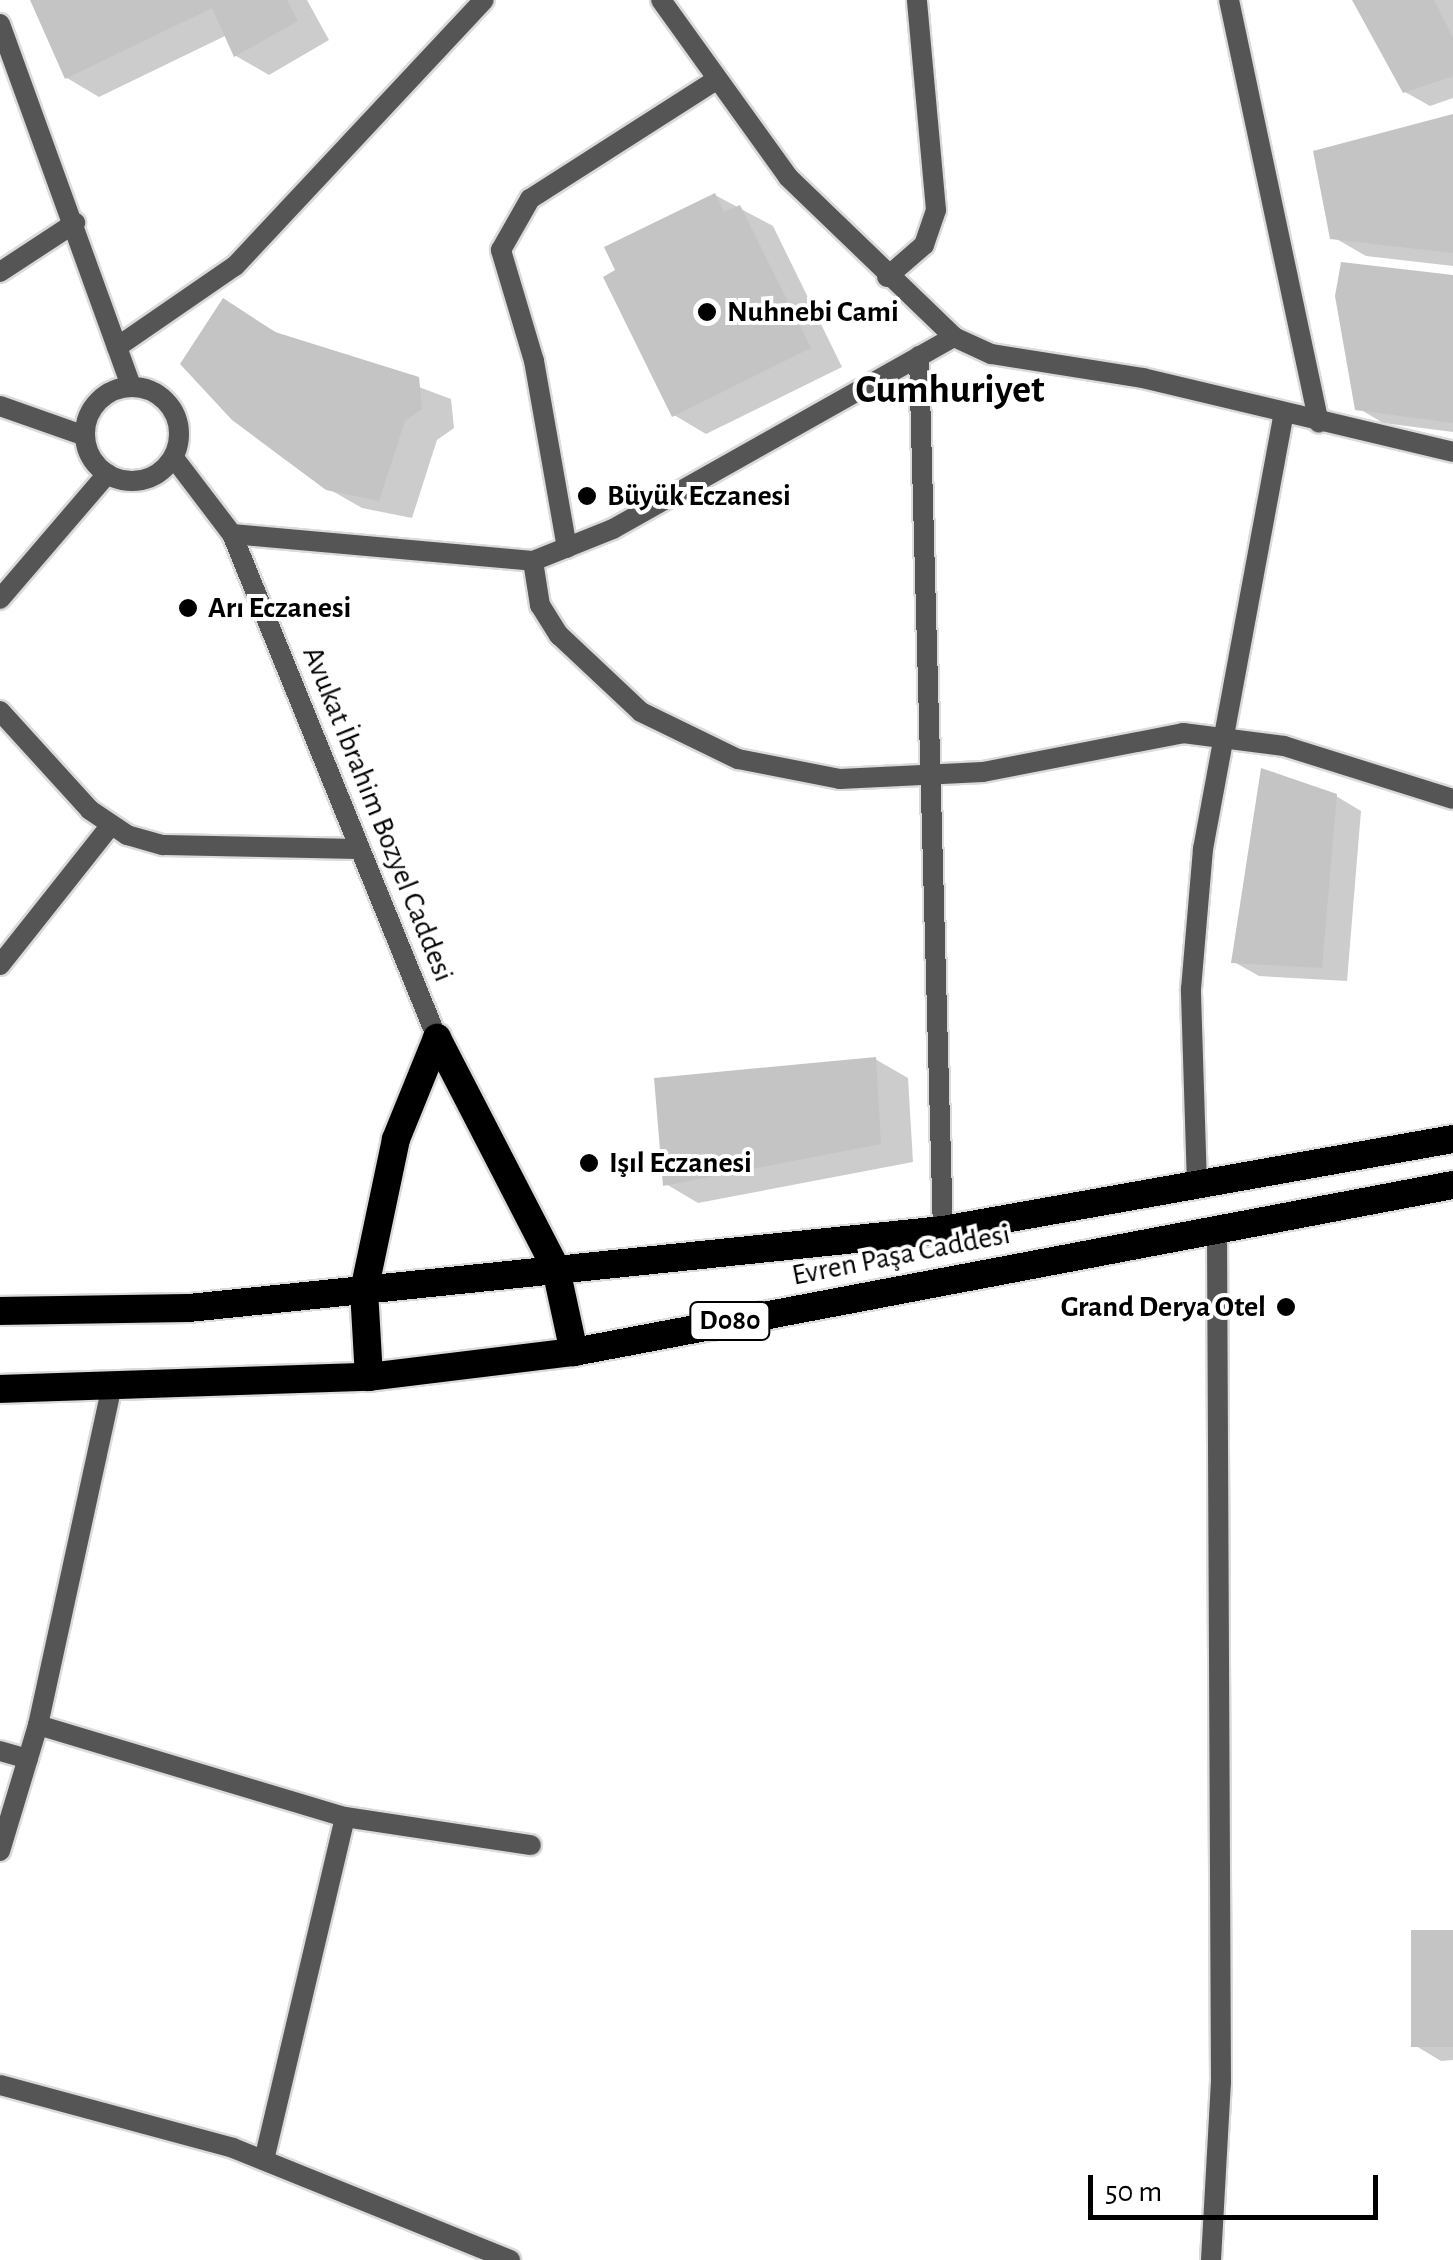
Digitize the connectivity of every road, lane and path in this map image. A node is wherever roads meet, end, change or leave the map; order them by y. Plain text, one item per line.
1 (484, 0) edge
2 (662, 0) edge
3 (917, 0) edge
4 (1229, 0) edge
5 (0, 24) edge
6 (716, 80) junction
7 (74, 224) junction
8 (0, 272) edge
9 (887, 278) junction
10 (954, 337) junction
11 (117, 347) junction
12 (919, 356) junction
13 (131, 386) junction
14 (0, 406) edge
15 (1284, 414) junction
16 (1319, 422) junction
17 (85, 436) junction
18 (1453, 452) edge
19 (174, 458) junction
20 (107, 474) junction
21 (232, 534) junction
22 (567, 548) junction
23 (533, 561) junction
24 (0, 599) edge
25 (0, 711) edge
26 (1219, 738) junction
27 (924, 774) junction
28 (1453, 799) edge
29 (110, 826) junction
30 (360, 849) junction
31 (0, 965) edge
32 (437, 1038) junction
33 (1453, 1138) edge
34 (1197, 1184) junction
35 (1453, 1185) edge
36 (1218, 1226) junction
37 (943, 1230) junction
38 (556, 1269) junction
39 (364, 1291) junction
40 (0, 1311) edge
41 (574, 1352) junction
42 (369, 1377) junction
43 (112, 1386) junction
44 (0, 1390) edge
45 (38, 1726) junction
46 (0, 1752) edge
47 (28, 1760) junction
48 (345, 1817) junction
49 (532, 1845) dead end
50 (0, 1851) edge
51 (0, 2086) edge
52 (264, 2160) junction
53 (510, 2260) edge
54 (1211, 2260) edge

1 - 11 street
2 - 6 street
3 - 9 street
4 - 16 street
5 - 7 street
6 - 9 street
6 - 22 street
7 - 8 street
7 - 11 street
9 - 10 street
10 - 12 street
10 - 15 street
11 - 13 street
12 - 22 street
12 - 27 street
13 - 17 street
13 - 19 street
14 - 17 street
15 - 16 street
15 - 26 street
16 - 18 street
17 - 20 street
19 - 20 street
19 - 21 street, Avukat İbrahim Bozyel Caddesi
20 - 24 street
21 - 23 street
21 - 30 street, Avukat İbrahim Bozyel Caddesi
22 - 23 street
23 - 27 street
25 - 29 street
26 - 27 street
26 - 28 street
26 - 34 street
27 - 37 street
29 - 30 street
29 - 31 street
30 - 32 street, Avukat İbrahim Bozyel Caddesi
32 - 38 highway
32 - 39 highway
33 - 34 highway, Evren Paşa Caddesi / D080
34 - 37 highway, Evren Paşa Caddesi / D080
35 - 36 highway, Evren Paşa Caddesi / D080
36 - 41 highway, Evren Paşa Caddesi / D080
36 - 54 street
37 - 38 highway, Evren Paşa Caddesi / D080
38 - 39 highway, Evren Paşa Caddesi / D080
38 - 41 highway
39 - 40 highway, Evren Paşa Caddesi / D080
39 - 42 highway
41 - 42 highway, Evren Paşa Caddesi / D080
42 - 43 highway, Evren Paşa Caddesi / D080
43 - 44 highway, Evren Paşa Caddesi / D080
43 - 45 street
45 - 47 street
45 - 48 street
46 - 47 street
47 - 50 street
48 - 49 street
48 - 52 street
51 - 52 street
52 - 53 street

